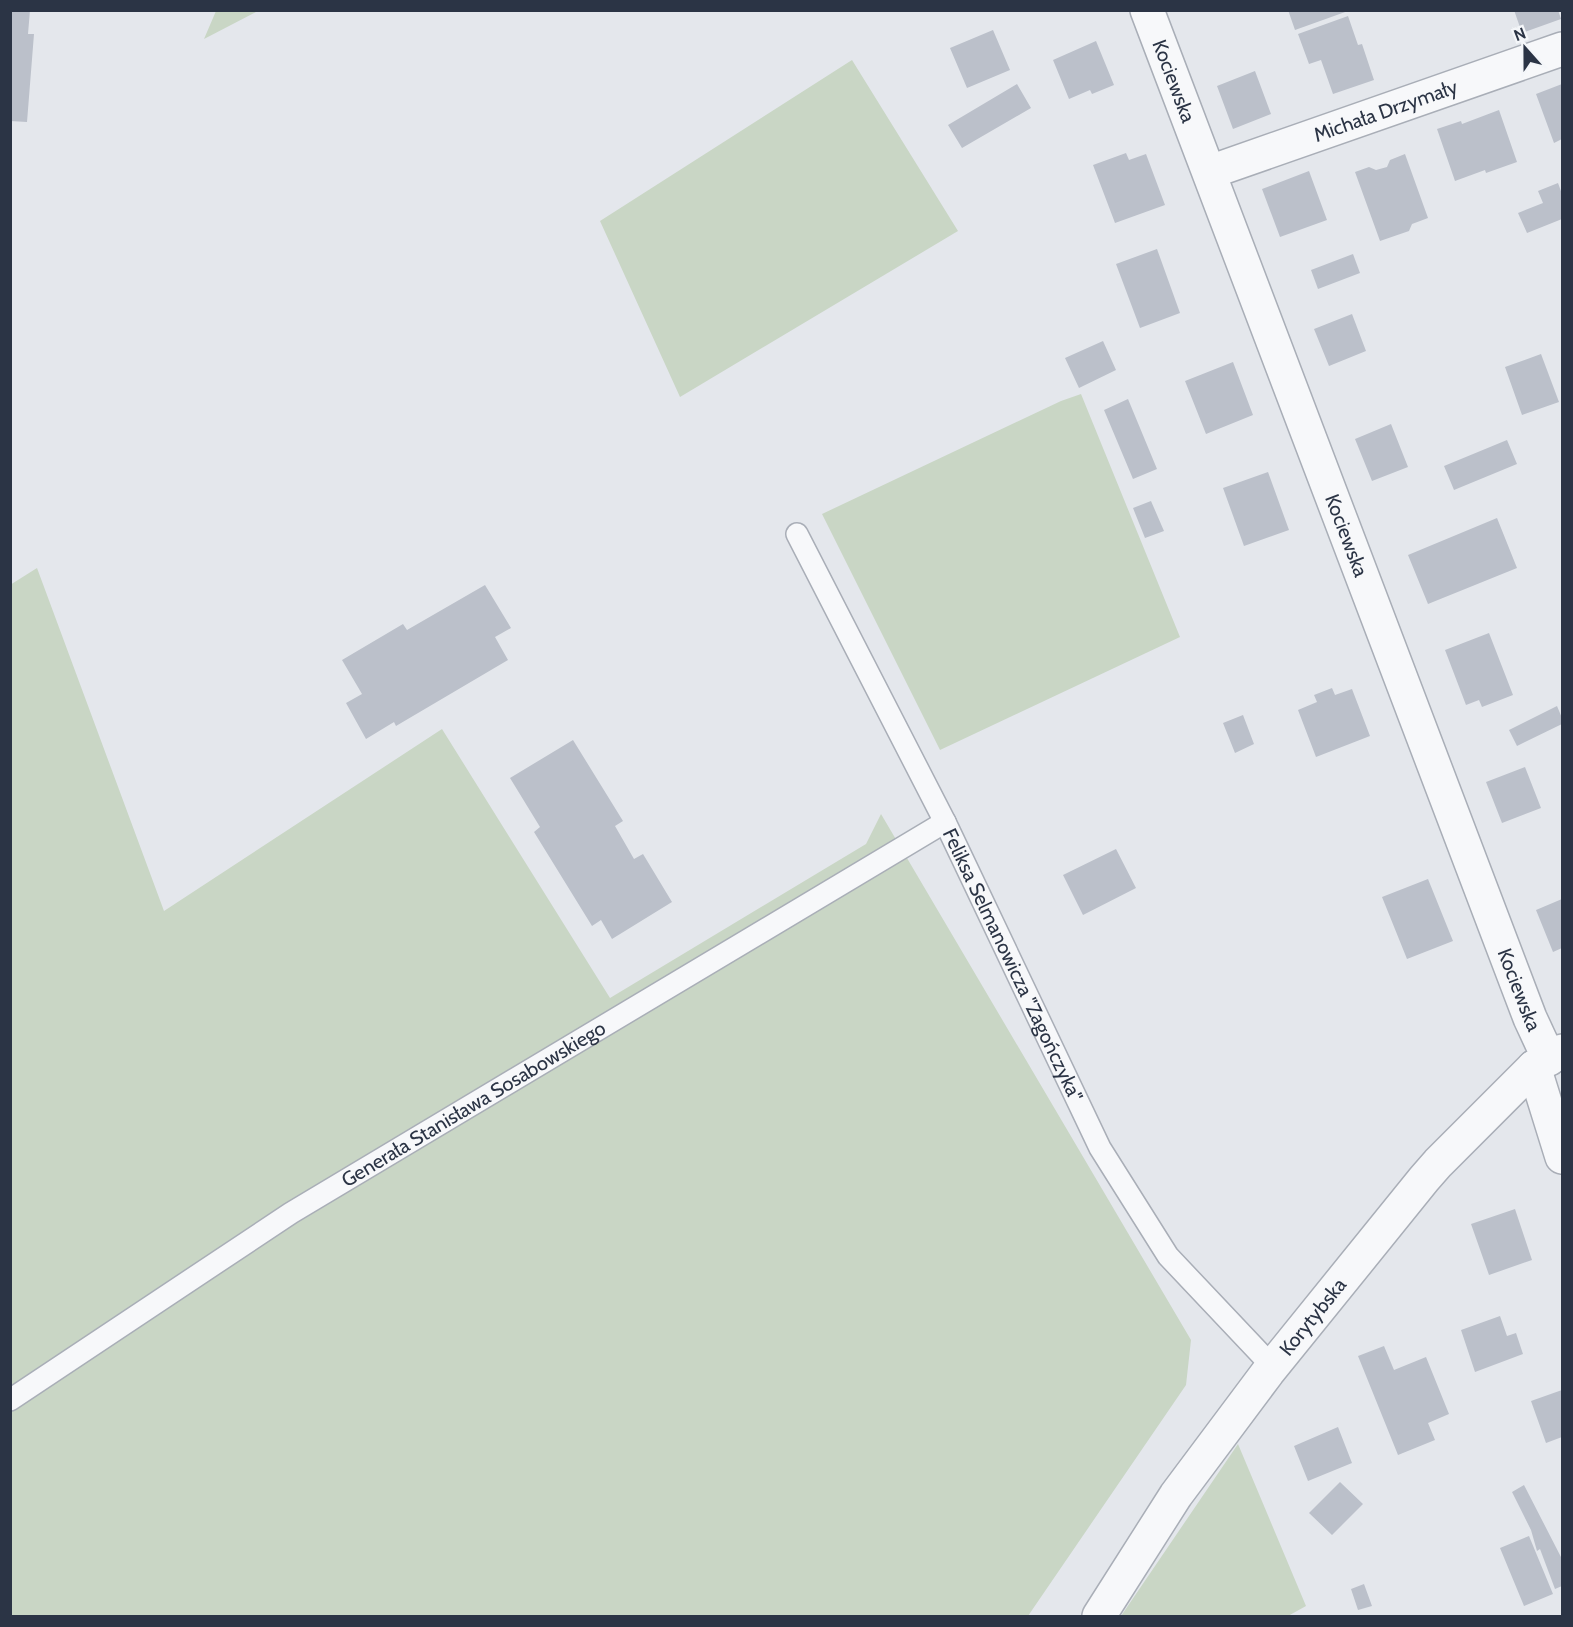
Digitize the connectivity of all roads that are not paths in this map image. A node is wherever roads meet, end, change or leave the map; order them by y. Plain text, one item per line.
1 (1147, 10) edge
2 (1563, 49) edge
3 (1210, 172) junction
4 (797, 534) dead end
5 (945, 822) junction
6 (1549, 1059) edge
7 (1563, 1157) edge
8 (1272, 1366) junction
9 (10, 1400) edge
10 (1099, 1617) edge

1 - 3 street, Kociewska
2 - 3 street, Michała Drzymały
3 - 6 street, Kociewska
4 - 5 lane, Feliksa Selmanowicza "Zagończyka"
5 - 8 lane, Feliksa Selmanowicza "Zagończyka"
5 - 9 lane, Generała Stanisława Sosabowskiego
6 - 7 street, Kociewska
6 - 8 street, Korytybska
8 - 10 street, Korytybska

